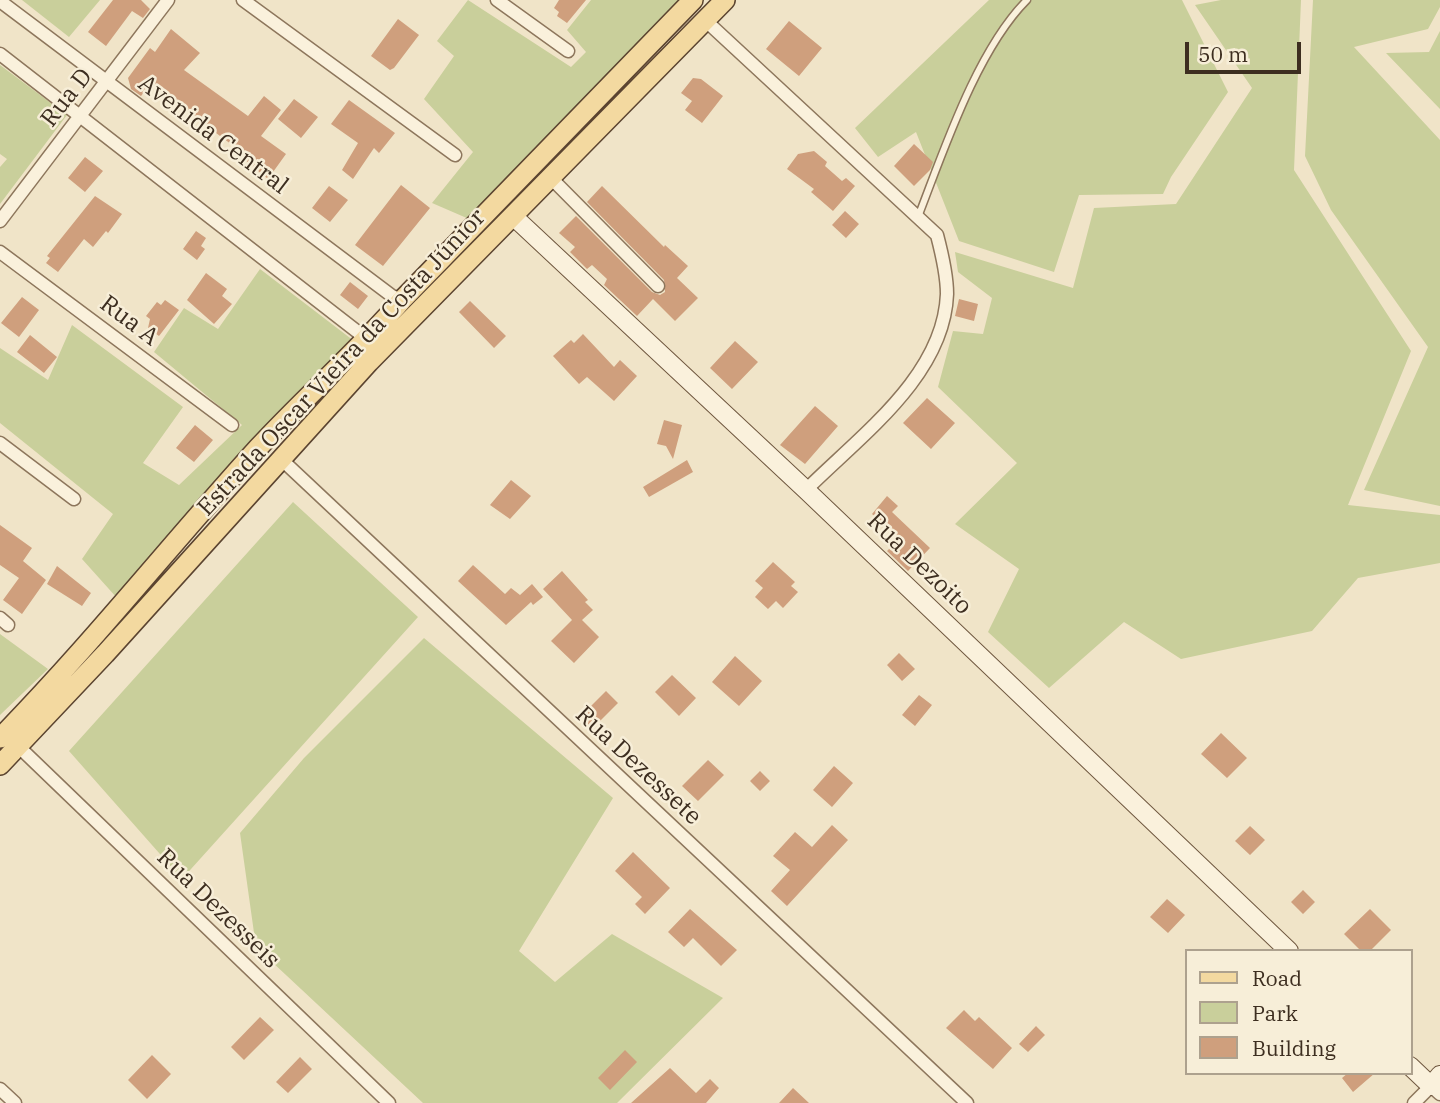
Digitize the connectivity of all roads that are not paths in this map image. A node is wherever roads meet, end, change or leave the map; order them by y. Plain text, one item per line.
1 (168, 0) edge
2 (243, 0) edge
3 (497, 0) edge
4 (693, 0) edge
5 (725, 0) edge
6 (1027, 0) edge
7 (0, 1) edge
8 (705, 20) junction
9 (568, 51) dead end
10 (0, 54) edge
11 (107, 81) junction
12 (80, 114) junction
13 (456, 155) dead end
14 (551, 178) junction
15 (513, 216) junction
16 (918, 217) junction
17 (0, 221) edge
18 (0, 252) edge
19 (658, 286) dead end
20 (402, 300) junction
21 (368, 340) junction
22 (232, 425) dead end
23 (0, 443) edge
24 (281, 459) junction
25 (806, 490) junction
26 (75, 499) dead end
27 (9, 742) edge
28 (0, 765) edge
29 (1287, 949) edge
30 (1412, 1067) edge
31 (1437, 1085) edge
32 (0, 1089) edge
33 (15, 1103) edge
34 (389, 1103) edge
35 (967, 1103) edge
36 (1415, 1103) edge

1 - 11 street, Rua D
2 - 13 street
3 - 9 street
4 - 20 main road, Estrada Oscar Vieira da Costa Júnior
5 - 8 main road, Estrada Oscar Vieira da Costa Júnior
6 - 16 lane
7 - 11 street, Avenida Central
8 - 14 main road, Estrada Oscar Vieira da Costa Júnior
8 - 16 street
10 - 12 street
11 - 12 street, Rua D
11 - 20 street, Avenida Central
12 - 17 street, Rua D
12 - 21 street
14 - 15 main road, Estrada Oscar Vieira da Costa Júnior
14 - 19 street
15 - 24 main road, Estrada Oscar Vieira da Costa Júnior
15 - 25 main road, Rua Dezoito
16 - 25 street
18 - 22 street, Rua A
20 - 21 main road, Estrada Oscar Vieira da Costa Júnior
21 - 27 main road, Estrada Oscar Vieira da Costa Júnior
23 - 26 street
24 - 27 main road, Estrada Oscar Vieira da Costa Júnior
24 - 35 street, Rua Dezessete
25 - 29 main road, Rua Dezoito
27 - 28 main road, Estrada Oscar Vieira da Costa Júnior
27 - 34 street, Rua Dezesseis
30 - 31 main road
31 - 36 street
32 - 33 street

